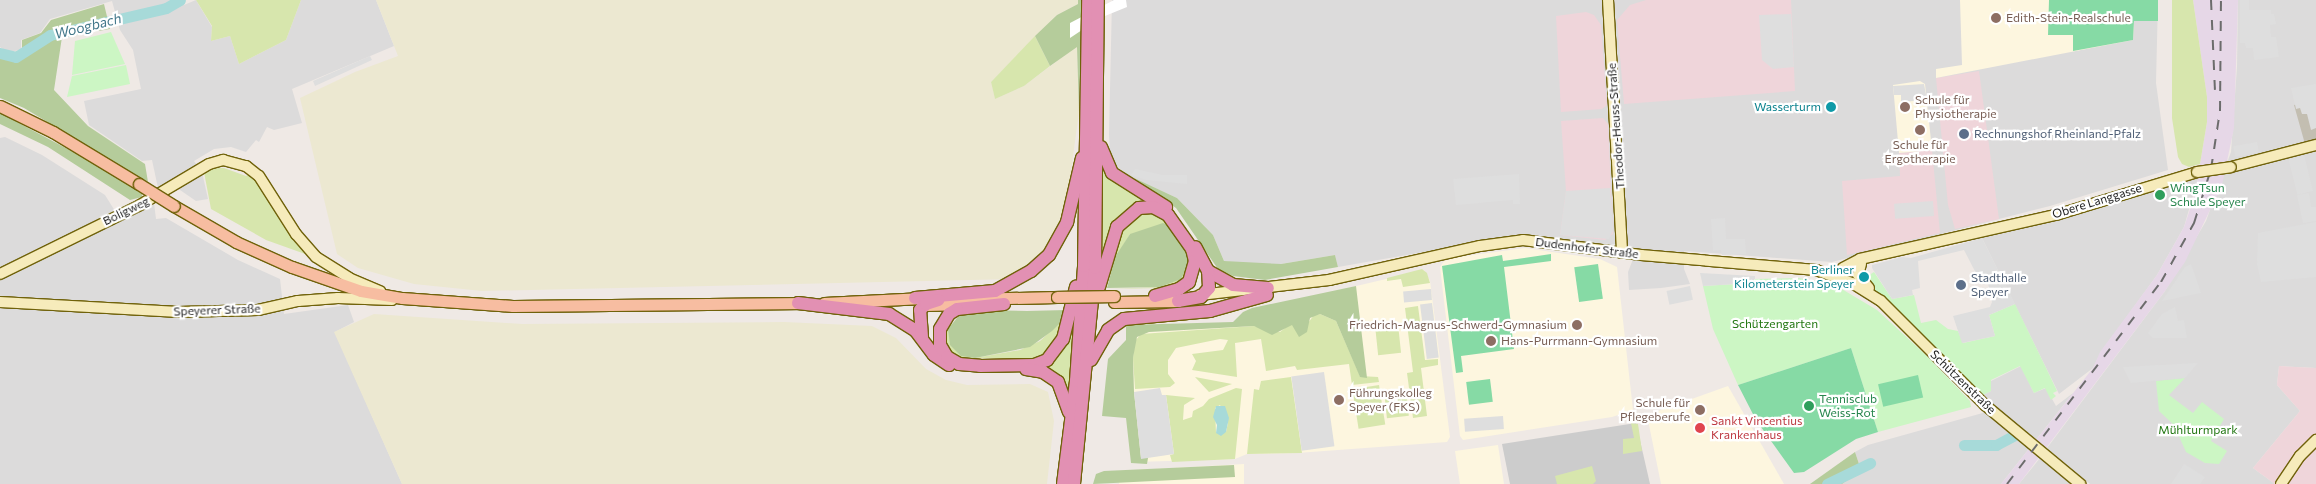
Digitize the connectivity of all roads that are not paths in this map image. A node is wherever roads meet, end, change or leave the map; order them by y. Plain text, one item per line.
1 (1088, 0) edge
2 (1098, 0) edge
3 (1608, 0) edge
4 (0, 106) edge
5 (1093, 138) junction
6 (2316, 145) edge
7 (1085, 240) junction
8 (1622, 253) junction
9 (1877, 256) junction
10 (1861, 264) junction
11 (1208, 270) junction
12 (0, 274) edge
13 (1842, 279) junction
14 (1268, 292) junction
15 (1205, 294) junction
16 (1154, 296) junction
17 (402, 298) junction
18 (946, 299) joint
19 (1114, 299) junction
20 (1057, 300) junction
21 (1178, 301) junction
22 (0, 302) edge
23 (433, 302) junction
24 (919, 302) junction
25 (1881, 302) junction
26 (798, 303) joint
27 (854, 304) junction
28 (1004, 304) junction
29 (1091, 318) junction
30 (922, 337) junction
31 (1088, 366) junction
32 (1071, 420) junction
33 (2316, 440) edge
34 (1064, 484) edge
35 (1074, 484) edge
36 (2080, 484) edge
37 (2282, 484) edge

1 - 5 highway
2 - 5 highway
3 - 8 main road, Theodor-Heuss-Straße
4 - 17 main road, bridge
5 - 7 highway
5 - 11 highway
5 - 24 highway
5 - 29 highway
6 - 9 main road, Obere Langgasse, bridge
7 - 28 highway
7 - 32 highway
8 - 13 main road, Dudenhofer Straße
8 - 14 main road, Dudenhofer Straße
9 - 10 main road, Obere Langgasse
9 - 13 main road, Obere Langgasse
10 - 13 main road, Obere Langgasse
10 - 25 main road
11 - 14 highway
11 - 15 highway
12 - 17 main road, Boligweg
13 - 25 main road, Schützenstraße
14 - 15 main road, Dudenhofer Straße
14 - 21 main road, Dudenhofer Straße
14 - 31 highway
15 - 16 main road, Dudenhofer Straße
15 - 21 highway
16 - 19 main road
16 - 29 highway
17 - 23 main road
18 - 20 main road
18 - 24 highway
19 - 20 main road, bridge
19 - 21 main road
20 - 28 main road
22 - 23 main road, Speyerer Straße
23 - 26 main road
24 - 27 main road
24 - 28 main road
24 - 30 highway
25 - 36 main road, Schützenstraße
26 - 27 highway
27 - 30 highway
29 - 31 highway
30 - 32 highway
31 - 35 highway
32 - 34 highway
33 - 37 main road

